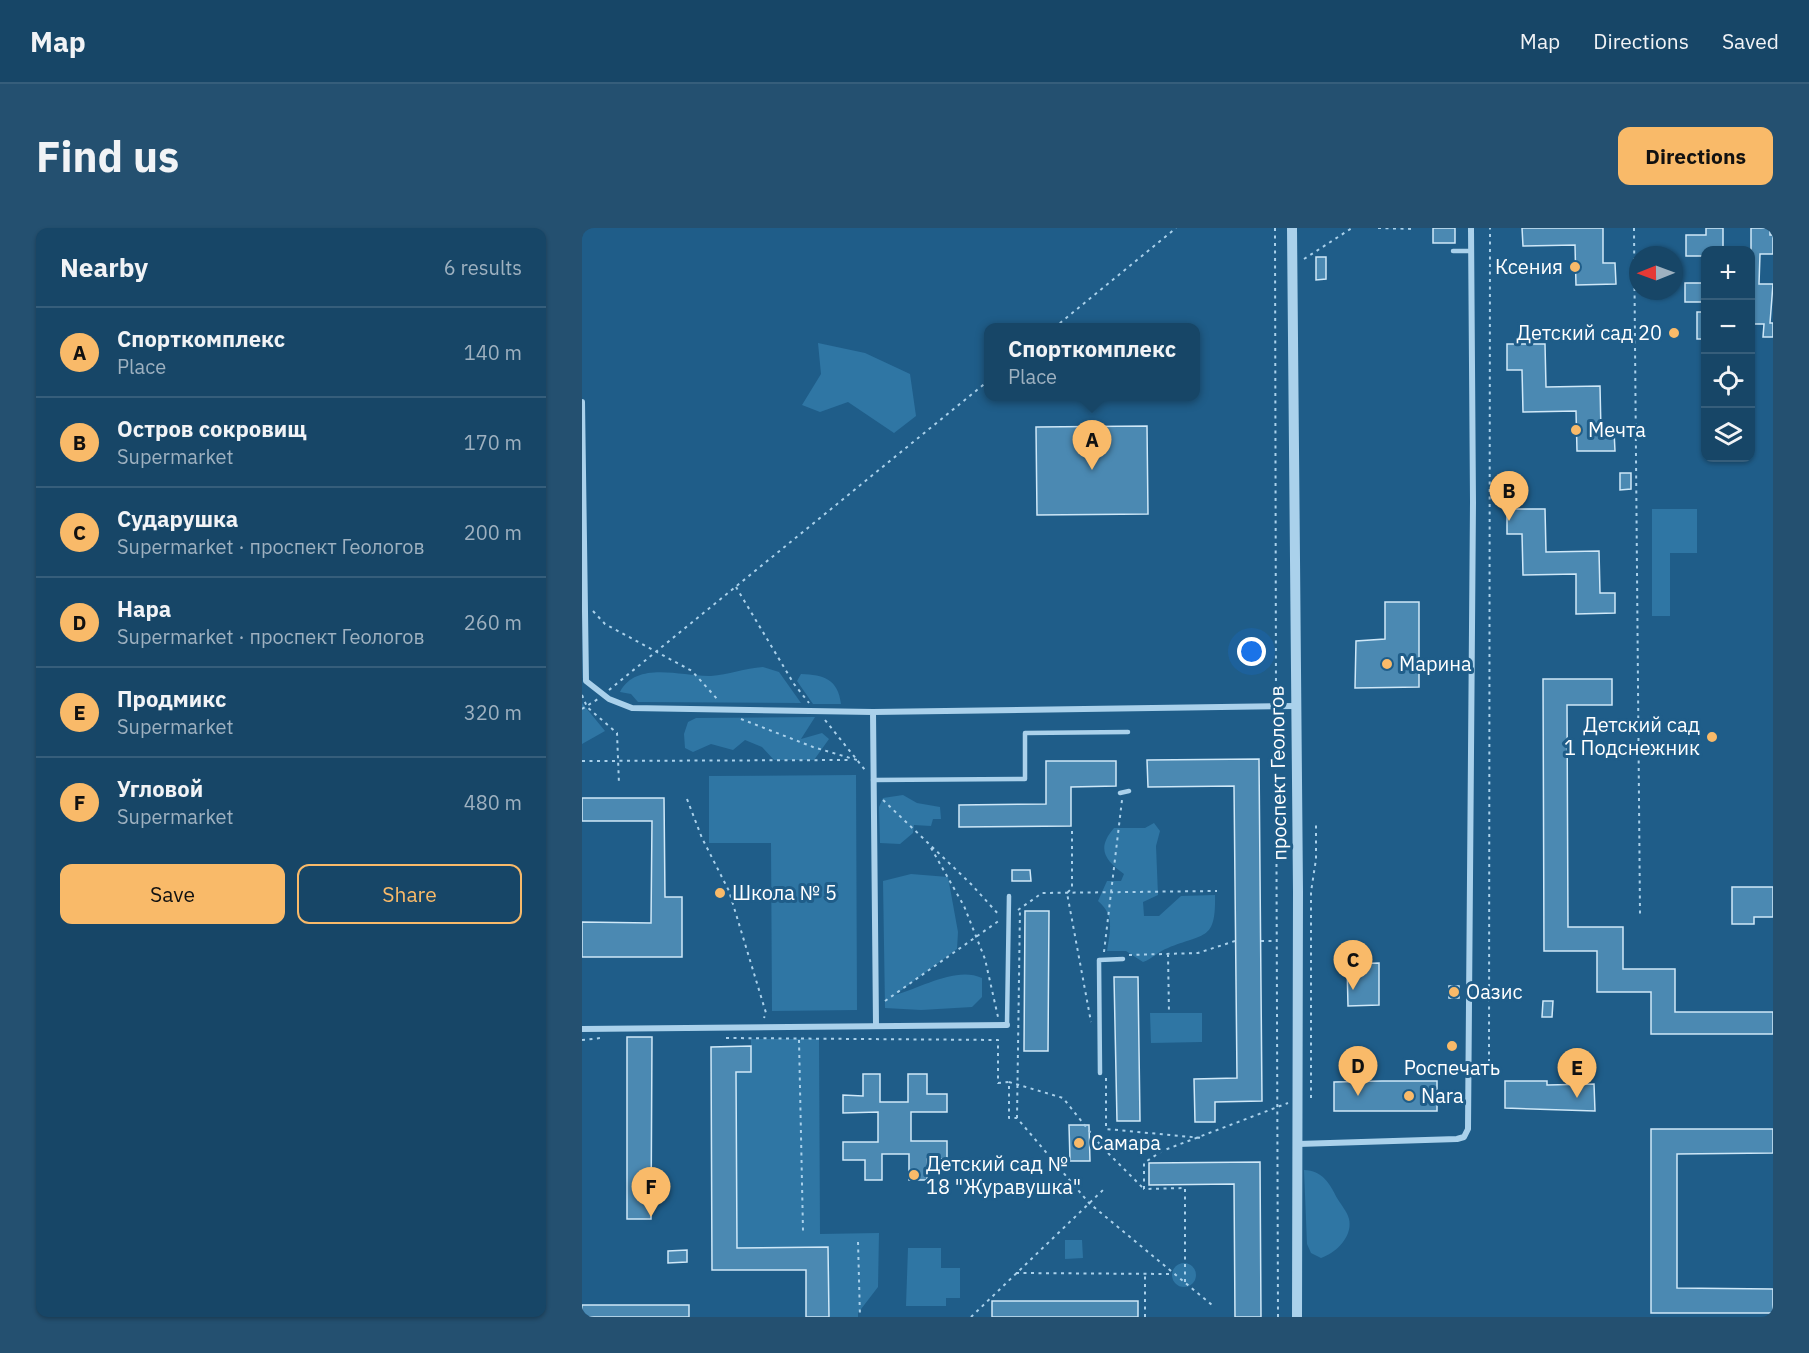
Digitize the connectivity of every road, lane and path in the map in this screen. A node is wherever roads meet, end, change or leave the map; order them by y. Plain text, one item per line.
1 (1176, 228) edge
2 (1275, 228) edge
3 (1292, 228) edge
4 (1352, 228) edge
5 (1378, 228) edge
6 (1471, 228) edge
7 (1490, 228) edge
8 (1634, 228) edge
9 (1415, 229) edge
10 (1471, 250) junction
11 (1454, 251) dead end
12 (1292, 266) junction
13 (1059, 323) edge
14 (984, 384) edge
15 (582, 402) edge
16 (736, 587) junction
17 (584, 602) junction
18 (655, 652) junction
19 (603, 694) junction
20 (582, 695) edge
21 (1295, 706) junction
22 (587, 707) junction
23 (1276, 707) junction
24 (582, 709) edge
25 (726, 709) junction
26 (814, 711) junction
27 (873, 712) junction
28 (1128, 732) dead end
29 (857, 760) junction
30 (582, 761) edge
31 (618, 761) junction
32 (873, 780) junction
33 (619, 784) dead end
34 (1124, 792) dead end
35 (687, 799) dead end
36 (1316, 825) dead end
37 (1072, 831) dead end
38 (929, 845) junction
39 (1217, 891) dead end
40 (1112, 892) junction
41 (1067, 893) junction
42 (1008, 896) dead end
43 (1020, 908) junction
44 (1640, 914) dead end
45 (1008, 916) junction
46 (1002, 918) junction
47 (976, 936) junction
48 (1235, 941) dead end
49 (1261, 941) dead end
50 (1277, 941) junction
51 (1168, 954) junction
52 (1124, 957) joint
53 (1104, 960) junction
54 (882, 1003) dead end
55 (1169, 1013) dead end
56 (876, 1024) junction
57 (1004, 1025) junction
58 (768, 1026) junction
59 (798, 1026) junction
60 (1092, 1028) dead end
61 (582, 1029) edge
62 (603, 1037) dead end
63 (721, 1037) dead end
64 (799, 1039) junction
65 (582, 1040) edge
66 (1489, 1062) dead end
67 (1103, 1073) joint
68 (1009, 1082) junction
69 (1019, 1085) junction
70 (1311, 1098) dead end
71 (1298, 1100) junction
72 (1279, 1107) junction
73 (1017, 1118) junction
74 (1202, 1138) junction
75 (1298, 1144) junction
76 (1144, 1189) junction
77 (1102, 1190) dead end
78 (1089, 1203) junction
79 (803, 1231) dead end
80 (858, 1242) dead end
81 (1016, 1273) junction
82 (1145, 1274) junction
83 (1174, 1274) junction
84 (1185, 1282) junction
85 (1212, 1305) dead end
86 (860, 1317) edge
87 (971, 1317) edge
88 (1145, 1317) edge
89 (1278, 1317) edge
90 (1297, 1317) edge

1 - 13 path
2 - 23 path
3 - 12 street, проспект Геологов
4 - 12 path
5 - 9 path
6 - 10 street
7 - 66 path
8 - 44 path
10 - 11 lane
10 - 75 street
12 - 21 street, проспект Геологов
14 - 16 path
15 - 17 street
16 - 18 path
16 - 26 path
17 - 18 path
17 - 19 street
18 - 19 path
18 - 25 path
19 - 22 path
19 - 25 street
20 - 22 path
21 - 23 street
21 - 71 street, проспект Геологов
22 - 24 path
22 - 31 path
23 - 27 street
23 - 50 path
25 - 26 street
25 - 29 path
26 - 27 street
26 - 29 path
27 - 32 street
28 - 32 lane
29 - 31 path
29 - 32 path
30 - 31 path
31 - 33 path
32 - 38 path
32 - 56 street
34 - 40 path
35 - 58 path
36 - 70 path
37 - 41 path
38 - 46 path
38 - 47 path
39 - 40 path
40 - 41 path
40 - 53 path
41 - 43 path
41 - 60 path
42 - 45 lane
43 - 45 path
43 - 69 path
45 - 46 path
45 - 57 lane
46 - 47 path
47 - 54 path
47 - 57 path
48 - 51 path
49 - 50 path
50 - 72 path
51 - 52 path
51 - 55 path
52 - 53 lane
53 - 67 lane
56 - 57 street
56 - 59 street
58 - 59 street
58 - 61 street
59 - 64 path
62 - 65 path
63 - 64 path
64 - 68 path
64 - 79 path
67 - 74 path
68 - 69 path
68 - 73 path
69 - 73 path
69 - 76 path
71 - 72 path
71 - 75 street, проспект Геологов
72 - 74 path
72 - 89 path
73 - 78 path
74 - 76 path
75 - 90 street, проспект Геологов
76 - 84 path
77 - 78 path
78 - 81 path
78 - 83 path
80 - 86 path
81 - 82 path
81 - 87 path
82 - 83 path
82 - 88 path
83 - 84 path
84 - 85 path

